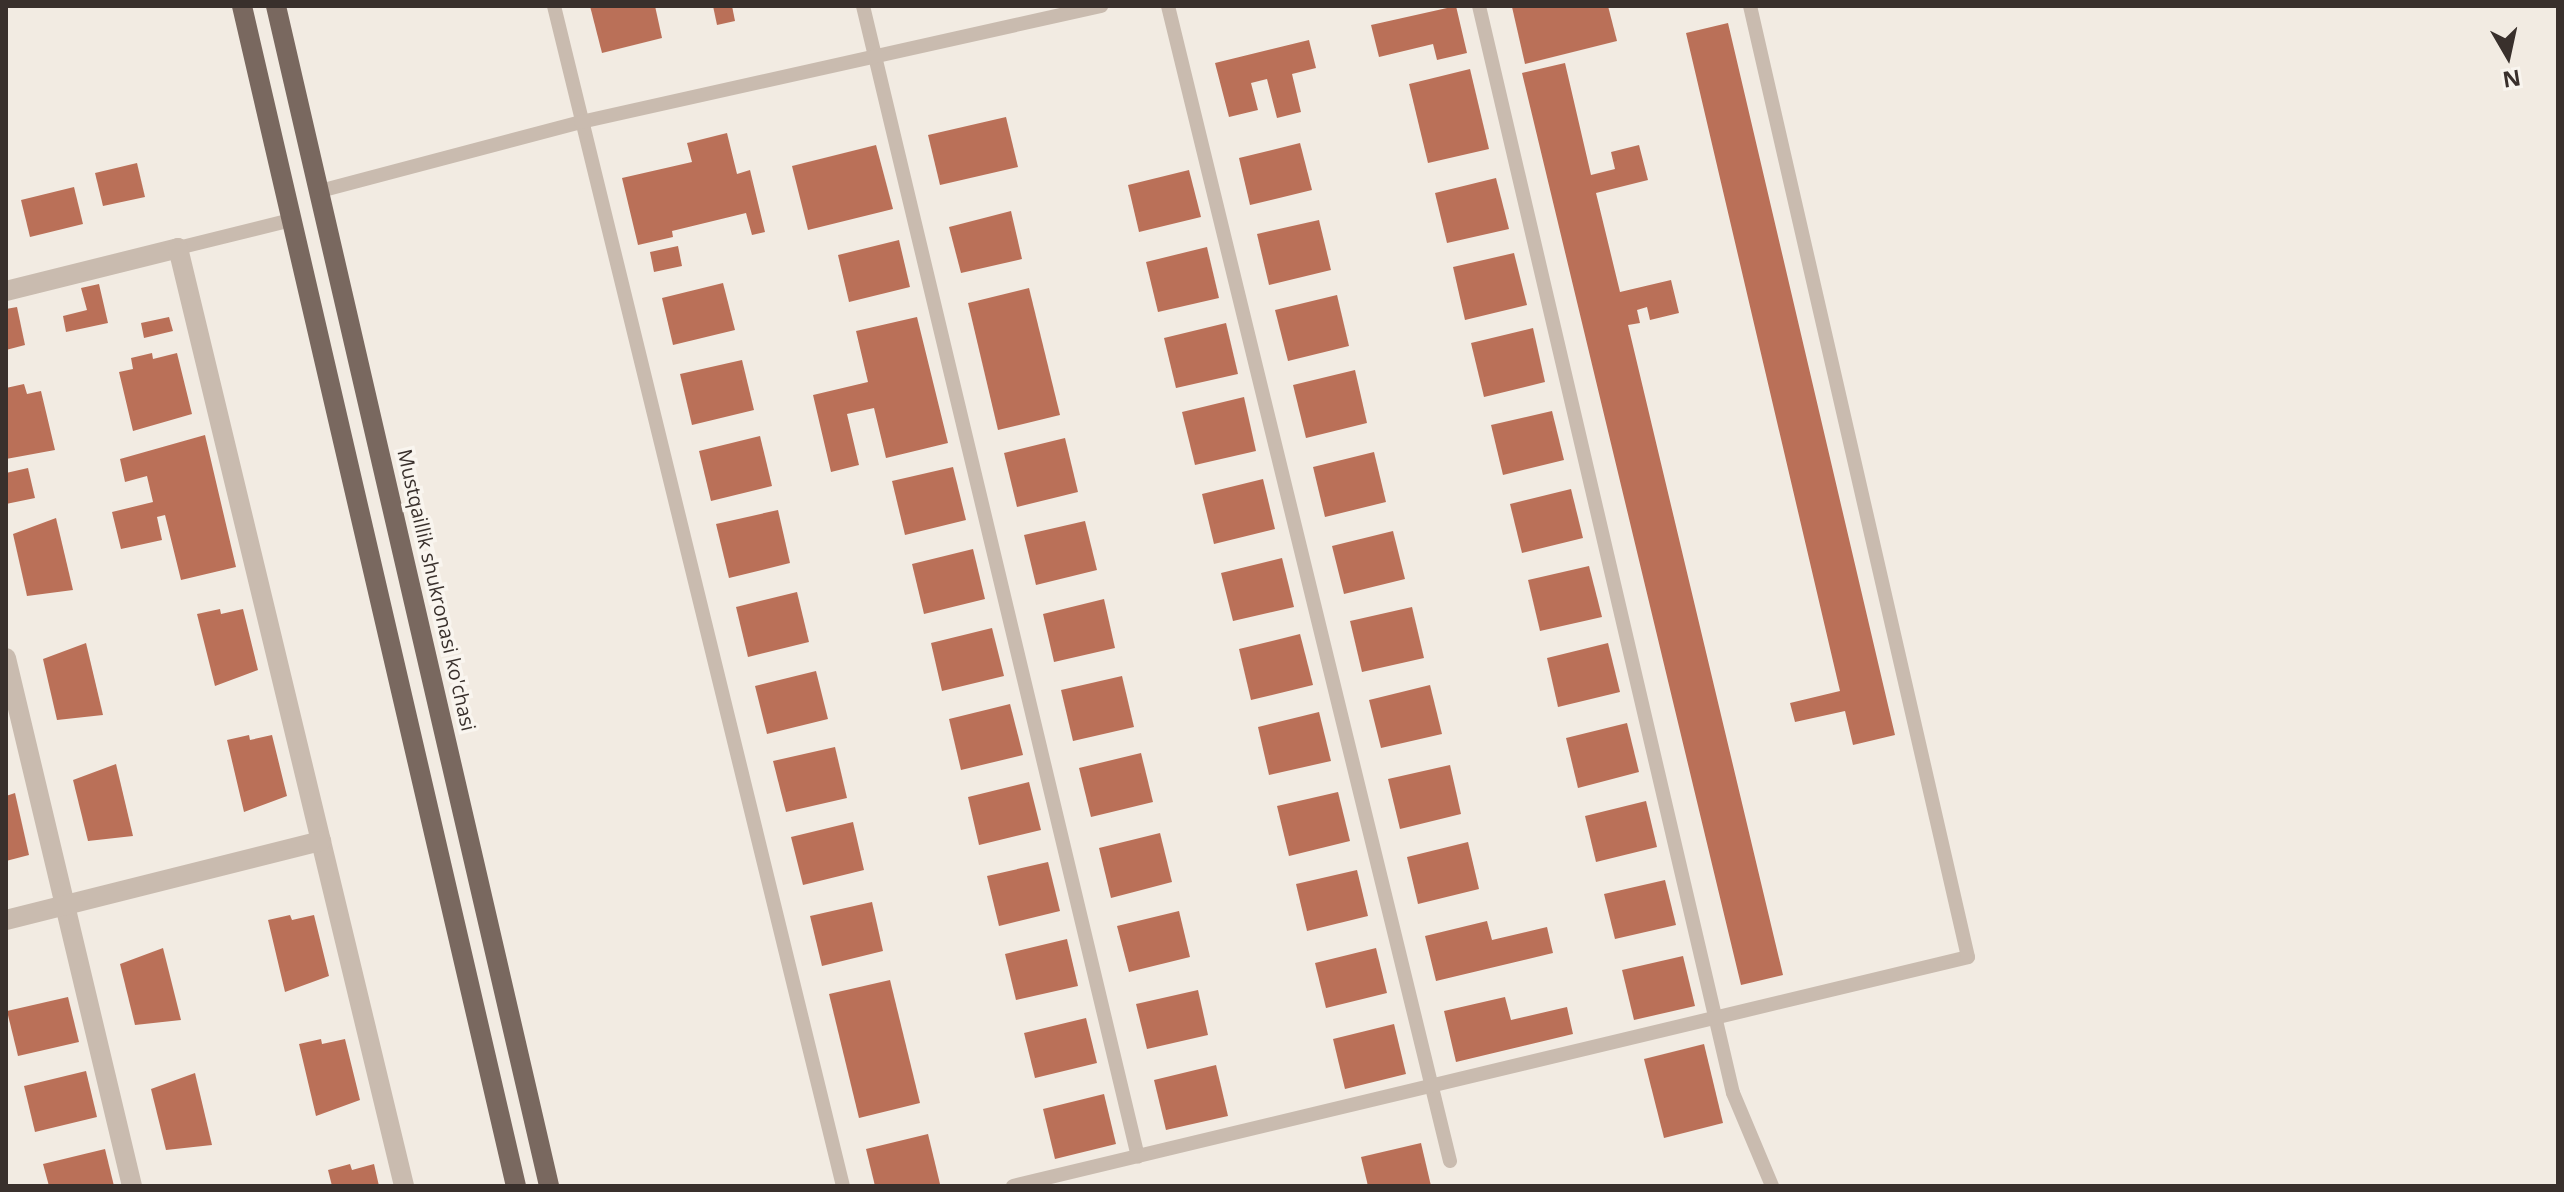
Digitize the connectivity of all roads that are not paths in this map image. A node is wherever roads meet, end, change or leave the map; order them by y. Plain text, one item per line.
1 (242, 6) edge
2 (276, 6) edge
3 (554, 6) edge
4 (863, 6) edge
5 (1101, 6) edge
6 (1168, 6) edge
7 (1479, 6) edge
8 (1750, 6) edge
9 (874, 57) junction
10 (581, 122) junction
11 (320, 191) junction
12 (291, 220) junction
13 (178, 248) junction
14 (6, 291) edge
15 (6, 658) edge
16 (321, 841) junction
17 (63, 909) junction
18 (6, 920) edge
19 (1717, 1015) junction
20 (1429, 1083) junction
21 (1138, 1157) junction
22 (1450, 1161) dead end
23 (132, 1186) edge
24 (404, 1186) edge
25 (516, 1186) edge
26 (549, 1186) edge
27 (843, 1186) edge
28 (1013, 1186) edge
29 (1772, 1186) edge

1 - 12 main road
2 - 11 main road, Mustqaillik shukronasi ko'chasi
3 - 10 lane
4 - 9 lane
5 - 9 lane
6 - 20 lane
7 - 19 lane
8 - 19 lane
9 - 10 lane
9 - 21 lane
10 - 11 lane
10 - 27 lane
11 - 26 main road, Mustqaillik shukronasi ko'chasi
12 - 13 lane
12 - 25 main road
13 - 14 street
13 - 16 street
15 - 17 street
16 - 17 street
16 - 24 street
17 - 18 street
17 - 23 street
19 - 20 lane
19 - 29 lane
20 - 21 lane
20 - 22 lane
21 - 28 lane

